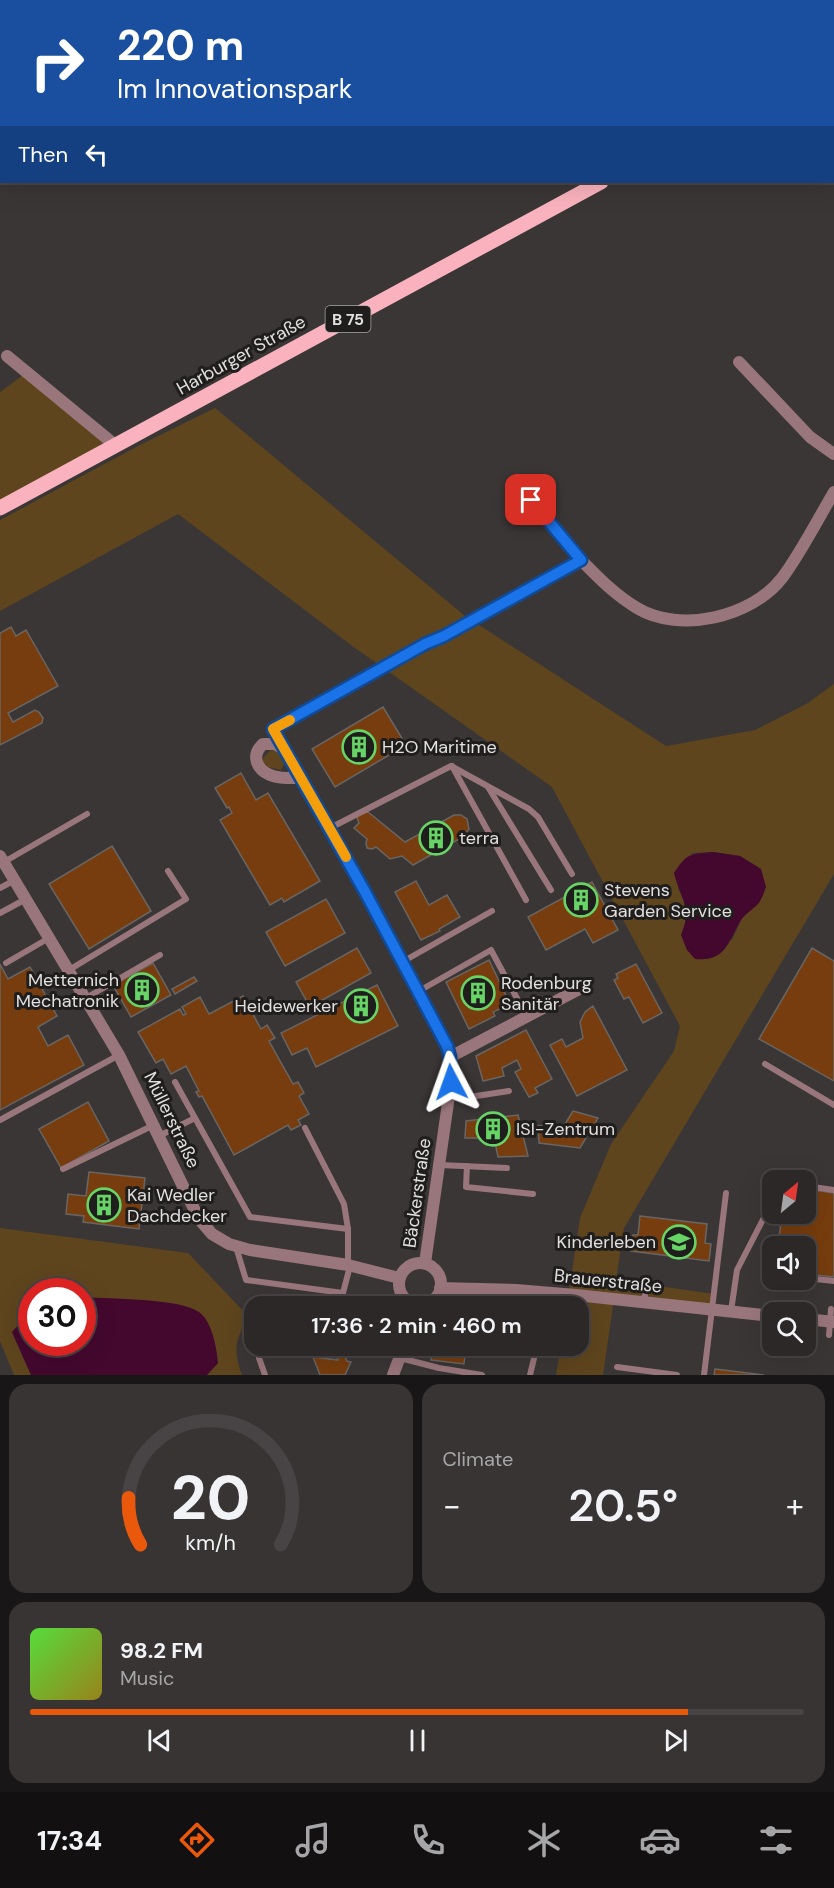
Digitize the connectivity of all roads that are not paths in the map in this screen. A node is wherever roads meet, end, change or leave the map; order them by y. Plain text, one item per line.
1 (600, 183) edge
2 (4, 353) edge
3 (739, 362) dead end
4 (115, 445) junction
5 (834, 454) edge
6 (519, 484) dead end
7 (834, 492) edge
8 (0, 508) edge
9 (581, 560) junction
10 (287, 752) junction
11 (451, 766) junction
12 (301, 778) junction
13 (488, 786) junction
14 (87, 814) dead end
15 (330, 828) junction
16 (2, 859) edge
17 (168, 871) dead end
18 (572, 874) dead end
19 (16, 880) junction
20 (0, 888) edge
21 (551, 890) dead end
22 (27, 898) junction
23 (526, 900) dead end
24 (492, 911) dead end
25 (0, 913) edge
26 (50, 938) junction
27 (160, 955) dead end
28 (404, 961) junction
29 (6, 963) dead end
30 (69, 970) junction
31 (583, 987) dead end
32 (419, 991) junction
33 (86, 998) junction
34 (526, 1017) junction
35 (119, 1055) junction
36 (450, 1057) junction
37 (765, 1064) dead end
38 (175, 1082) dead end
39 (510, 1091) dead end
40 (449, 1097) junction
41 (834, 1105) edge
42 (195, 1118) junction
43 (0, 1120) edge
44 (305, 1128) dead end
45 (157, 1130) junction
46 (440, 1165) junction
47 (467, 1166) junction
48 (507, 1168) dead end
49 (63, 1169) dead end
50 (816, 1187) edge
51 (834, 1190) edge
52 (726, 1192) dead end
53 (533, 1194) dead end
54 (762, 1221) edge
55 (348, 1229) junction
56 (236, 1246) junction
57 (425, 1263) junction
58 (349, 1266) junction
59 (399, 1278) junction
60 (816, 1279) edge
61 (834, 1281) edge
62 (646, 1287) dead end
63 (441, 1288) junction
64 (536, 1292) junction
65 (402, 1296) edge
66 (437, 1296) edge
67 (535, 1296) edge
68 (644, 1302) junction
69 (712, 1309) junction
70 (731, 1311) junction
71 (762, 1315) edge
72 (832, 1318) edge
73 (816, 1319) edge
74 (829, 1335) dead end
75 (258, 1356) edge
76 (400, 1356) edge
77 (411, 1356) edge
78 (535, 1356) edge
79 (617, 1367) dead end
80 (265, 1375) edge
81 (393, 1375) edge
82 (482, 1375) edge
83 (530, 1375) edge
84 (677, 1375) edge
85 (704, 1375) edge

1 - 4 main road, Harburger Straße / B 75
2 - 4 street
3 - 5 street
4 - 8 main road, B 75
6 - 9 street
7 - 9 street
9 - 10 street, Bäckerstraße
10 - 12 street, Bäckerstraße
10 - 12 street
11 - 13 lane
11 - 15 lane
11 - 23 lane
12 - 15 street, Bäckerstraße
13 - 18 lane
13 - 21 lane
14 - 16 lane
15 - 28 street, Bäckerstraße
16 - 19 street, Müllerstraße
17 - 30 lane
19 - 20 lane
19 - 22 street, Müllerstraße
22 - 25 lane
22 - 26 street, Müllerstraße
24 - 28 lane
26 - 29 lane
26 - 30 street, Müllerstraße
27 - 33 lane
28 - 32 street, Bäckerstraße
30 - 33 street, Müllerstraße
31 - 34 street
32 - 34 lane
32 - 36 street, Bäckerstraße
33 - 35 street, Müllerstraße
34 - 36 street
35 - 43 lane
35 - 45 street, Müllerstraße
36 - 40 street, Bäckerstraße
37 - 41 lane
38 - 42 lane
39 - 40 lane
40 - 46 street, Bäckerstraße
42 - 45 lane
42 - 55 lane
44 - 55 lane
45 - 49 lane
45 - 56 street, Müllerstraße
46 - 47 lane
46 - 57 street, Bäckerstraße
47 - 48 lane
47 - 53 lane
50 - 51 lane
52 - 69 lane
54 - 70 lane
55 - 58 lane
56 - 58 street, Müllerstraße
56 - 58 lane
57 - 59 street
57 - 63 street
58 - 59 street, Müllerstraße
59 - 65 street
60 - 61 lane
62 - 68 lane
63 - 64 street, Brauerstraße
63 - 66 street
64 - 67 lane
64 - 68 street, Brauerstraße
68 - 69 street, Brauerstraße
69 - 70 street, Brauerstraße
69 - 85 lane
70 - 71 street, Brauerstraße
72 - 73 street
72 - 74 lane
75 - 80 lane
76 - 81 street
77 - 82 lane
78 - 83 lane
79 - 84 lane

